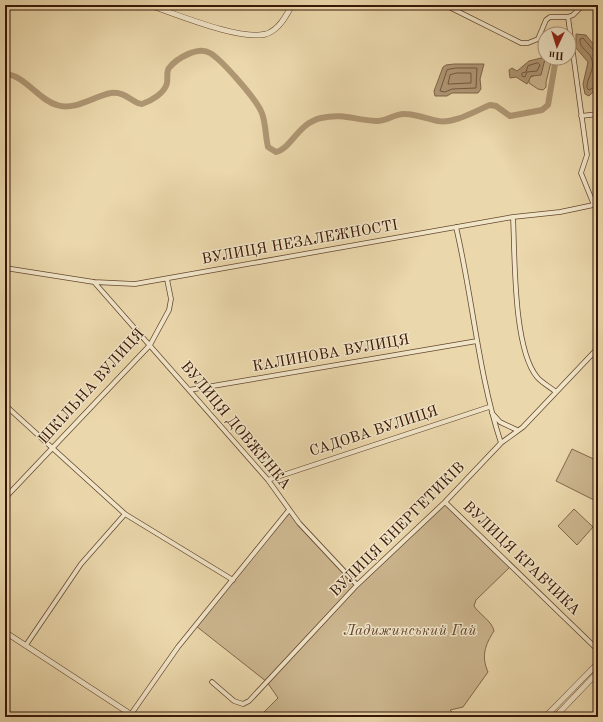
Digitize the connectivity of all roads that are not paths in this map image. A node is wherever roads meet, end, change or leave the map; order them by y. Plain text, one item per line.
1 (150, 5) edge
2 (292, 5) edge
3 (445, 5) edge
4 (583, 5) edge
5 (568, 17) junction
6 (598, 114) edge
7 (581, 116) junction
8 (596, 205) edge
9 (513, 217) junction
10 (456, 227) junction
11 (6, 270) edge
12 (167, 279) junction
13 (94, 282) junction
14 (477, 341) junction
15 (150, 345) junction
16 (598, 348) edge
17 (188, 390) junction
18 (556, 392) junction
19 (5, 405) edge
20 (489, 409) junction
21 (517, 430) junction
22 (501, 444) junction
23 (52, 449) junction
24 (268, 480) junction
25 (5, 498) edge
26 (445, 502) junction
27 (289, 510) junction
28 (125, 514) junction
29 (233, 580) junction
30 (357, 585) junction
31 (5, 632) edge
32 (26, 646) junction
33 (598, 650) edge
34 (598, 663) edge
35 (598, 672) edge
36 (212, 682) dead end
37 (132, 716) edge
38 (545, 717) edge
39 (555, 717) edge

1 - 2 street
3 - 5 street
4 - 5 street
5 - 7 street
6 - 7 street
7 - 8 street
8 - 9 street, ВУЛИЦЯ НЕЗАЛЕЖНОСТІ
9 - 10 street, ВУЛИЦЯ НЕЗАЛЕЖНОСТІ
9 - 18 street
10 - 12 street, ВУЛИЦЯ НЕЗАЛЕЖНОСТІ
10 - 14 street
11 - 13 street, ВУЛИЦЯ НЕЗАЛЕЖНОСТІ
12 - 13 street, ВУЛИЦЯ НЕЗАЛЕЖНОСТІ
12 - 15 street, ШКІЛЬНА ВУЛИЦЯ
13 - 15 street, ВУЛИЦЯ ДОВЖЕНКА
14 - 17 street, КАЛИНОВА ВУЛИЦЯ
14 - 20 street
15 - 17 street, ВУЛИЦЯ ДОВЖЕНКА
15 - 23 street, ШКІЛЬНА ВУЛИЦЯ
16 - 18 street, ВУЛИЦЯ ЕНЕРГЕТИКІВ
17 - 24 street, ВУЛИЦЯ ДОВЖЕНКА
18 - 21 street, ВУЛИЦЯ ЕНЕРГЕТИКІВ
19 - 23 street
20 - 21 street
20 - 22 street
20 - 24 street, САДОВА ВУЛИЦЯ
21 - 22 street, ВУЛИЦЯ ЕНЕРГЕТИКІВ
22 - 26 street, ВУЛИЦЯ ЕНЕРГЕТИКІВ
23 - 25 street, ШКІЛЬНА ВУЛИЦЯ
23 - 28 street
24 - 27 street, ВУЛИЦЯ ДОВЖЕНКА
26 - 30 street, ВУЛИЦЯ ЕНЕРГЕТИКІВ
26 - 33 street, ВУЛИЦЯ КРАВЧИКА
27 - 29 street
27 - 30 street, ВУЛИЦЯ ДОВЖЕНКА
28 - 29 street
28 - 32 street
29 - 37 street
30 - 36 street, ВУЛИЦЯ ЕНЕРГЕТИКІВ
31 - 32 street
32 - 37 street
34 - 38 street
35 - 39 street

